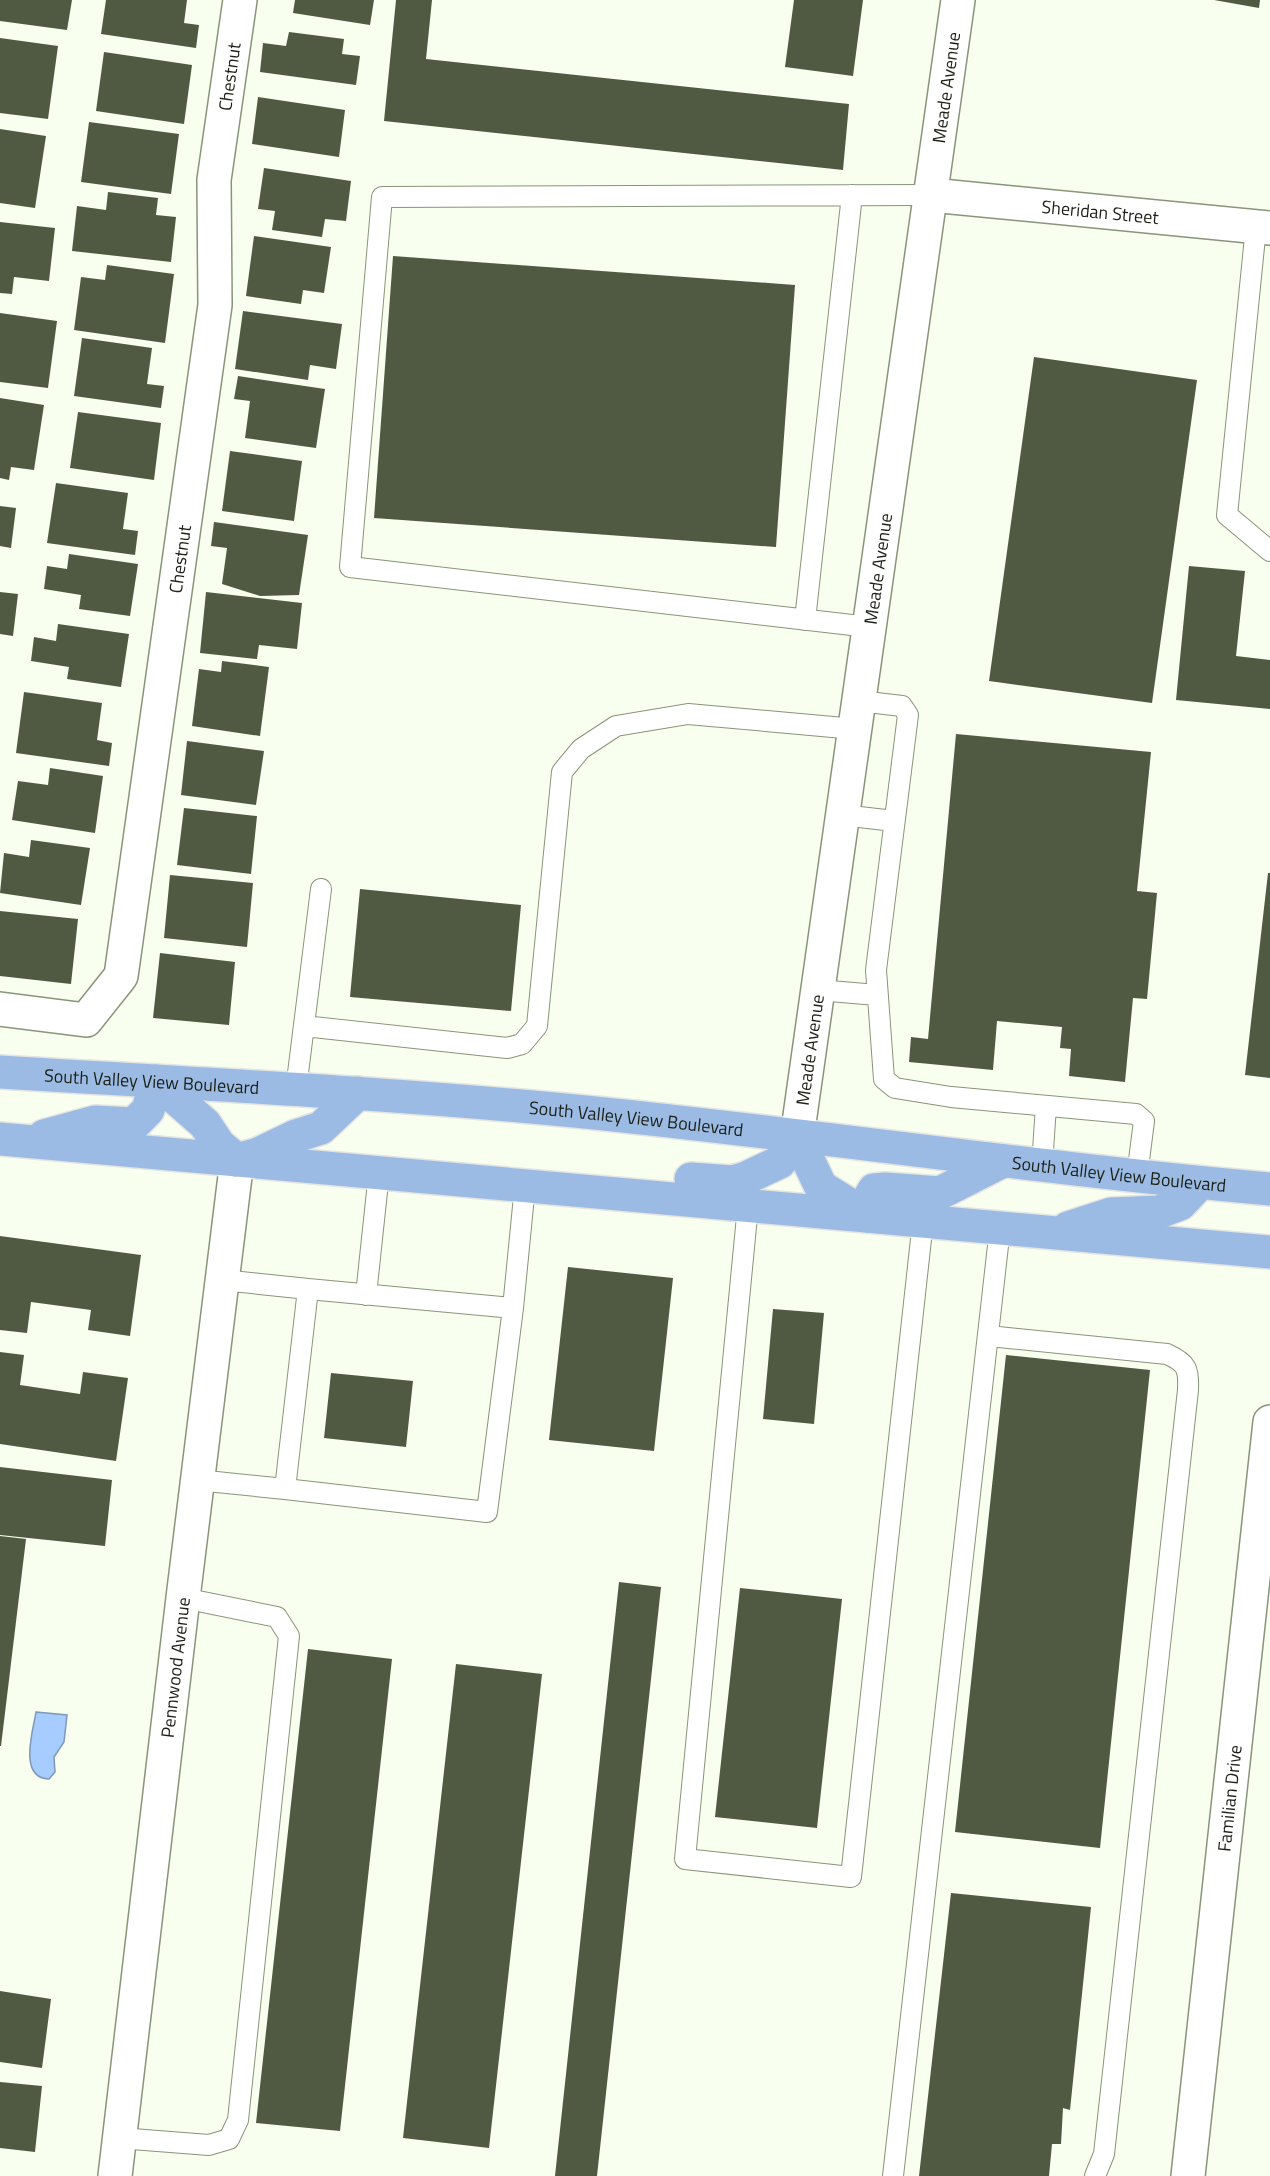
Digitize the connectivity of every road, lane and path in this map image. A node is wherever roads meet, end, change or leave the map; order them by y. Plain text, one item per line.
1 (240, 0) edge
2 (958, 0) edge
3 (852, 195) junction
4 (931, 195) junction
5 (1263, 228) edge
6 (1270, 551) edge
7 (805, 620) junction
8 (869, 627) junction
9 (857, 715) junction
10 (842, 815) junction
11 (894, 821) junction
12 (321, 889) dead end
13 (818, 990) junction
14 (877, 995) junction
15 (0, 1009) edge
16 (304, 1026) junction
17 (0, 1072) edge
18 (156, 1081) junction
19 (296, 1089) junction
20 (358, 1093) junction
21 (1046, 1106) junction
22 (797, 1137) junction
23 (11, 1140) edge
24 (237, 1160) junction
25 (1003, 1161) junction
26 (1042, 1165) junction
27 (379, 1173) junction
28 (1137, 1176) junction
29 (1200, 1183) junction
30 (525, 1186) junction
31 (1270, 1189) edge
32 (629, 1195) junction
33 (748, 1206) junction
34 (868, 1216) junction
35 (923, 1221) junction
36 (1000, 1228) junction
37 (1052, 1233) junction
38 (1270, 1252) edge
39 (222, 1280) junction
40 (308, 1289) junction
41 (366, 1294) junction
42 (513, 1308) junction
43 (989, 1336) junction
44 (1270, 1422) edge
45 (197, 1480) junction
46 (285, 1490) junction
47 (183, 1598) junction
48 (119, 2138) junction
49 (115, 2176) edge
50 (893, 2176) edge
51 (1095, 2176) edge
52 (1188, 2176) edge

1 - 15 street, Chestnut
2 - 4 street, Meade Avenue
3 - 4 lane
3 - 7 lane
3 - 7 lane
4 - 5 street, Sheridan Street
4 - 8 street, Meade Avenue
5 - 6 lane
7 - 8 lane
8 - 9 street, Meade Avenue
9 - 10 street, Meade Avenue
9 - 11 lane
9 - 16 lane
10 - 11 lane
10 - 13 street, Meade Avenue
11 - 14 lane
12 - 16 lane
13 - 14 lane
13 - 22 street, Meade Avenue
14 - 21 lane
16 - 19 lane
17 - 18 main road, South Valley View Boulevard
18 - 19 main road, South Valley View Boulevard
18 - 23 main road
18 - 24 main road
19 - 20 main road, South Valley View Boulevard
20 - 22 main road, South Valley View Boulevard
20 - 24 main road
21 - 26 lane
21 - 28 lane
22 - 25 main road, South Valley View Boulevard
22 - 32 main road
22 - 34 main road
23 - 24 main road
24 - 27 main road
24 - 39 street, Pennwood Avenue
25 - 26 main road, South Valley View Boulevard
25 - 34 main road
26 - 28 main road, South Valley View Boulevard
27 - 30 main road
27 - 41 lane
28 - 29 main road, South Valley View Boulevard
29 - 31 main road, South Valley View Boulevard
29 - 37 main road
30 - 32 main road
30 - 42 lane
32 - 33 main road
33 - 34 main road
33 - 35 lane
34 - 35 main road
35 - 36 main road
36 - 37 main road
36 - 43 lane
37 - 38 main road
39 - 40 lane
39 - 45 street, Pennwood Avenue
40 - 41 lane
40 - 46 lane
41 - 42 lane
42 - 46 lane
43 - 50 lane
43 - 51 lane
44 - 52 street, Familian Drive
45 - 46 lane
45 - 47 street, Pennwood Avenue
47 - 48 street, Pennwood Avenue
47 - 48 lane
48 - 49 street, Pennwood Avenue

